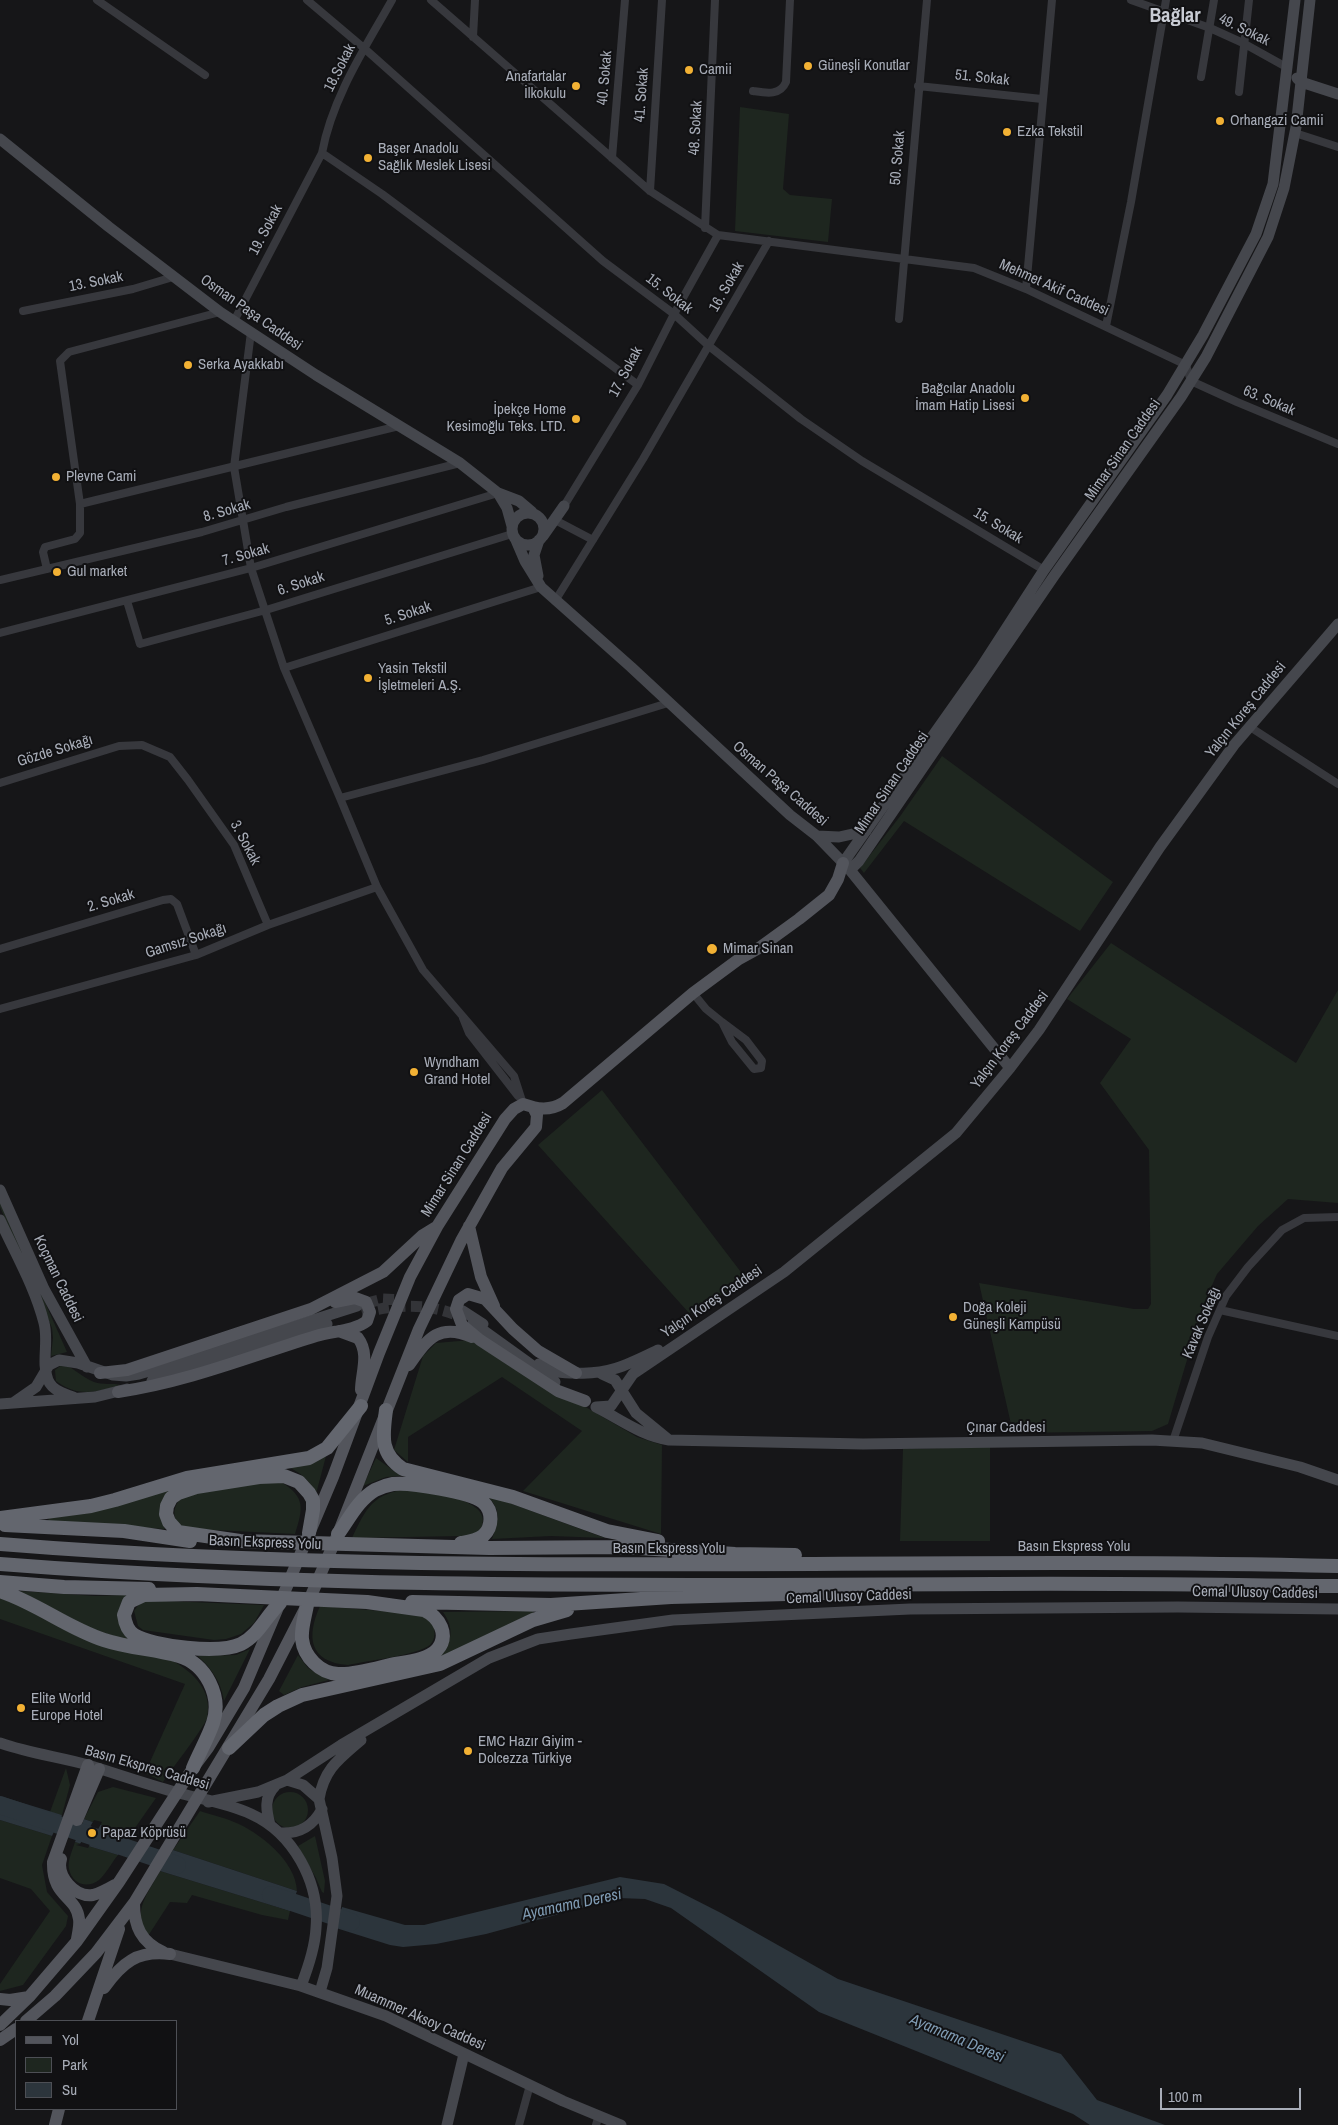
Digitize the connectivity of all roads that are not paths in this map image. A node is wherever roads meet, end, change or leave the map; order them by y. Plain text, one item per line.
1 (97, 0) edge
2 (307, 0) edge
3 (392, 0) edge
4 (431, 0) edge
5 (475, 0) edge
6 (624, 0) edge
7 (662, 0) edge
8 (716, 0) edge
9 (790, 0) edge
10 (927, 0) edge
11 (1052, 0) edge
12 (1131, 0) edge
13 (1166, 0) edge
14 (1214, 0) edge
15 (1249, 0) edge
16 (1295, 0) edge
17 (1310, 0) edge
18 (1164, 13) junction
19 (1210, 28) junction
20 (473, 37) junction
21 (1243, 43) junction
22 (365, 49) junction
23 (1288, 68) junction
24 (205, 75) dead end
25 (1202, 77) dead end
26 (1301, 82) junction
27 (918, 86) junction
28 (753, 91) dead end
29 (1238, 92) dead end
30 (1338, 94) edge
31 (1042, 99) junction
32 (1294, 133) junction
33 (0, 139) edge
34 (1338, 147) edge
35 (322, 152) junction
36 (612, 158) junction
37 (650, 191) junction
38 (705, 228) junction
39 (718, 235) junction
40 (769, 241) junction
41 (904, 258) junction
42 (173, 277) junction
43 (1026, 289) junction
44 (23, 311) dead end
45 (220, 312) junction
46 (674, 314) junction
47 (899, 319) dead end
48 (234, 321) junction
49 (1106, 326) junction
50 (251, 332) junction
51 (709, 346) junction
52 (1186, 365) junction
53 (1191, 381) junction
54 (638, 385) junction
55 (399, 426) junction
56 (1338, 444) edge
57 (460, 463) junction
58 (234, 466) junction
59 (498, 493) junction
60 (80, 504) junction
61 (564, 506) junction
62 (535, 514) junction
63 (242, 520) junction
64 (555, 520) junction
65 (513, 533) junction
66 (540, 538) junction
67 (592, 540) junction
68 (47, 568) junction
69 (251, 568) junction
70 (1044, 570) junction
71 (0, 580) edge
72 (541, 587) junction
73 (127, 601) junction
74 (555, 601) junction
75 (266, 610) junction
76 (1338, 624) edge
77 (0, 633) edge
78 (284, 668) junction
79 (668, 703) junction
80 (1250, 727) junction
81 (188, 780) joint
82 (0, 783) edge
83 (1338, 784) edge
84 (340, 798) junction
85 (866, 831) junction
86 (817, 836) junction
87 (846, 867) junction
88 (376, 887) junction
89 (268, 925) junction
90 (0, 949) edge
91 (196, 955) junction
92 (693, 994) junction
93 (0, 1009) edge
94 (722, 1022) junction
95 (1010, 1068) junction
96 (525, 1103) junction
97 (0, 1190) edge
98 (1338, 1217) edge
99 (0, 1220) edge
100 (438, 1225) junction
101 (469, 1226) junction
102 (311, 1309) junction
103 (496, 1310) junction
104 (1220, 1310) junction
105 (463, 1311) tunnel mouth
106 (473, 1323) tunnel mouth
107 (334, 1331) junction
108 (687, 1336) junction
109 (1338, 1336) edge
110 (480, 1340) junction
111 (87, 1367) junction
112 (46, 1371) junction
113 (100, 1372) junction
114 (576, 1373) junction
115 (602, 1374) junction
116 (397, 1381) junction
117 (622, 1390) junction
118 (118, 1392) junction
119 (75, 1397) junction
120 (13, 1402) junction
121 (0, 1404) edge
122 (591, 1404) junction
123 (360, 1406) junction
124 (386, 1410) junction
125 (669, 1440) junction
126 (1172, 1441) junction
127 (1338, 1480) edge
128 (0, 1518) edge
129 (0, 1525) edge
130 (309, 1533) junction
131 (338, 1534) junction
132 (240, 1541) junction
133 (0, 1544) edge
134 (431, 1546) junction
135 (735, 1554) junction
136 (0, 1564) edge
137 (904, 1564) junction
138 (1338, 1566) edge
139 (0, 1582) edge
140 (861, 1585) junction
141 (1338, 1586) edge
142 (0, 1592) edge
143 (197, 1594) junction
144 (638, 1598) junction
145 (367, 1602) junction
146 (280, 1603) junction
147 (307, 1605) junction
148 (1338, 1609) edge
149 (384, 1721) junction
150 (0, 1743) edge
151 (229, 1748) junction
152 (94, 1767) junction
153 (193, 1768) junction
154 (282, 1782) junction
155 (208, 1802) junction
156 (321, 1804) junction
157 (270, 1824) junction
158 (280, 1834) junction
159 (58, 1858) junction
160 (119, 1882) junction
161 (134, 1902) junction
162 (122, 1919) junction
163 (77, 1942) junction
164 (170, 1954) junction
165 (301, 1986) junction
166 (320, 1992) junction
167 (29, 1997) junction
168 (0, 1999) edge
169 (97, 1999) junction
170 (27, 2020) edge
171 (88, 2020) edge
172 (0, 2026) edge
173 (15, 2030) edge
174 (0, 2040) edge
175 (464, 2054) junction
176 (530, 2085) junction
177 (59, 2110) edge
178 (597, 2120) edge
179 (55, 2125) edge
180 (447, 2125) edge
181 (518, 2125) edge
182 (621, 2125) edge

1 - 24 street
2 - 22 street, 15. Sokak
3 - 22 street, 18.Sokak
4 - 20 street
5 - 20 street
6 - 36 street, 40. Sokak
7 - 37 street, 41. Sokak
8 - 38 street, 48. Sokak
9 - 28 street
10 - 27 street, 50. Sokak
11 - 31 street
12 - 18 street, 49. Sokak
13 - 18 street
14 - 19 street
15 - 21 street
16 - 23 main road, Mimar Sinan Caddesi
17 - 26 main road, Mimar Sinan Caddesi
18 - 19 street, 49. Sokak
18 - 49 street
19 - 21 street, 49. Sokak
19 - 25 street
20 - 36 street
21 - 23 street, 49. Sokak
21 - 29 street
22 - 35 street, 18.Sokak
22 - 46 street, 15. Sokak
23 - 26 main road
23 - 52 main road, Mimar Sinan Caddesi
26 - 30 main road
26 - 32 main road, Mimar Sinan Caddesi
27 - 31 street, 51. Sokak
27 - 41 street, 50. Sokak
31 - 43 street
32 - 34 street
32 - 53 main road, Mimar Sinan Caddesi
33 - 42 main road, Osman Paşa Caddesi
35 - 48 street, 19. Sokak
35 - 54 street
36 - 37 street
37 - 38 street
38 - 39 street
39 - 40 street, Mehmet Akif Caddesi
39 - 46 street, 17. Sokak
40 - 41 street, Mehmet Akif Caddesi
40 - 51 street, 16. Sokak
41 - 43 street, Mehmet Akif Caddesi
41 - 47 street, 50. Sokak
42 - 44 street, 13. Sokak
42 - 45 main road, Osman Paşa Caddesi
43 - 49 street, Mehmet Akif Caddesi
45 - 48 main road, Osman Paşa Caddesi
45 - 60 street
46 - 51 street, 15. Sokak
46 - 54 street, 17. Sokak
48 - 50 main road, Osman Paşa Caddesi
49 - 52 street, Mehmet Akif Caddesi
50 - 55 main road, Osman Paşa Caddesi
50 - 58 street
51 - 67 street, 16. Sokak
51 - 70 street, 15. Sokak
52 - 53 street
52 - 70 main road, Mimar Sinan Caddesi
53 - 56 street, 63. Sokak
53 - 87 main road, Mimar Sinan Caddesi
54 - 61 street, 17. Sokak
55 - 57 main road, Osman Paşa Caddesi
55 - 58 street
57 - 59 main road, Osman Paşa Caddesi
57 - 63 street, 8. Sokak
58 - 60 street
58 - 63 street
59 - 62 main road, Osman Paşa Caddesi
59 - 65 main road, Osman Paşa Caddesi
59 - 69 street, 7. Sokak
60 - 68 street
61 - 62 main road
61 - 64 main road, 17. Sokak
62 - 65 main road
62 - 66 main road
63 - 68 street, 8. Sokak
63 - 69 street
64 - 66 main road, 17. Sokak
64 - 67 street
65 - 66 main road
65 - 72 main road, Osman Paşa Caddesi
65 - 75 street, 6. Sokak
66 - 72 main road
67 - 74 street, 16. Sokak
68 - 71 street, 8. Sokak
69 - 73 street, 7. Sokak
69 - 75 street
70 - 85 main road, Mimar Sinan Caddesi
72 - 74 main road, Osman Paşa Caddesi
72 - 78 street, 5. Sokak
73 - 75 street, 6. Sokak
73 - 77 street, 7. Sokak
74 - 79 main road, Osman Paşa Caddesi
75 - 78 street
76 - 80 main road, Yalçın Koreş Caddesi
78 - 84 street
79 - 84 street
79 - 86 main road, Osman Paşa Caddesi
80 - 83 street
80 - 95 main road, Yalçın Koreş Caddesi
81 - 82 street, Gözde Sokağı
81 - 89 street, 3. Sokak
84 - 88 street
85 - 86 main road
85 - 87 main road, Mimar Sinan Caddesi
86 - 87 main road, Osman Paşa Caddesi
87 - 92 main road
87 - 95 main road, Osman Paşa Caddesi
88 - 89 street, Gamsız Sokağı
88 - 96 street
89 - 91 street, Gamsız Sokağı
90 - 91 street, 2. Sokak
91 - 93 street, Gamsız Sokağı
92 - 94 street
92 - 96 main road
94 - 94 street
95 - 108 main road, Yalçın Koreş Caddesi
96 - 100 main road, Mimar Sinan Caddesi
96 - 101 main road
97 - 111 main road, Koçman Caddesi
98 - 104 street, Kavak Sokağı
99 - 112 main road, Koçman Caddesi
100 - 102 main road
100 - 123 main road, Mimar Sinan Caddesi
101 - 103 main road
101 - 116 main road
102 - 107 main road
102 - 113 main road
103 - 110 main road
103 - 114 main road
104 - 109 street
104 - 126 street, Kavak Sokağı
105 - 114 main road
106 - 122 main road, Çınar Caddesi
107 - 118 main road
107 - 123 main road
108 - 115 main road
108 - 117 main road, Yalçın Koreş Caddesi
110 - 116 main road
110 - 122 main road
111 - 112 main road
111 - 113 main road
112 - 119 main road
112 - 120 main road
113 - 118 main road
114 - 115 main road
115 - 117 main road
116 - 124 main road
117 - 122 main road, Yalçın Koreş Caddesi
117 - 125 main road
118 - 119 main road
119 - 120 main road
120 - 121 main road
122 - 125 main road, Çınar Caddesi
123 - 128 highway
123 - 130 main road, Mimar Sinan Caddesi
124 - 131 main road
124 - 135 highway
125 - 126 main road, Çınar Caddesi
126 - 127 main road, Çınar Caddesi
129 - 132 highway
130 - 132 highway
130 - 146 main road, Mimar Sinan Caddesi
131 - 134 highway
131 - 147 main road
132 - 134 highway
133 - 137 highway, Basın Ekspress Yolu
134 - 135 highway
135 - 137 highway
136 - 140 highway
137 - 138 highway, Basın Ekspress Yolu
139 - 143 highway
140 - 141 highway
140 - 144 highway
142 - 153 highway
143 - 145 highway
143 - 146 highway
144 - 145 highway
144 - 151 highway
145 - 147 highway
146 - 153 main road, Mimar Sinan Caddesi
147 - 151 main road
148 - 149 main road, Cemal Ulusoy Caddesi
149 - 154 main road, Cemal Ulusoy Caddesi
149 - 156 main road, Cemal Ulusoy Caddesi
150 - 152 main road, Basın Ekspres Caddesi
151 - 161 main road
152 - 155 main road, Basın Ekspres Caddesi
152 - 159 main road
153 - 160 main road, Mimar Sinan Caddesi
154 - 155 main road, Cemal Ulusoy Caddesi
154 - 156 main road
154 - 157 main road
155 - 157 main road, Basın Ekspres Caddesi
156 - 158 main road
156 - 166 main road
157 - 158 main road, Basın Ekspres Caddesi
158 - 165 main road, Basın Ekspres Caddesi
159 - 160 main road
159 - 163 main road
160 - 163 main road, Mimar Sinan Caddesi
161 - 162 main road
161 - 164 main road
162 - 169 main road
162 - 170 main road
163 - 167 main road, Mimar Sinan Caddesi
164 - 165 main road, Muammer Aksoy Caddesi
164 - 169 main road
165 - 166 main road, Muammer Aksoy Caddesi
166 - 175 main road, Muammer Aksoy Caddesi
167 - 168 main road
167 - 172 main road, Mimar Sinan Caddesi
169 - 171 main road
173 - 174 main road
175 - 176 main road, Muammer Aksoy Caddesi
175 - 180 main road
176 - 178 main road, Muammer Aksoy Caddesi
176 - 181 street
177 - 179 main road
178 - 182 main road, Muammer Aksoy Caddesi

